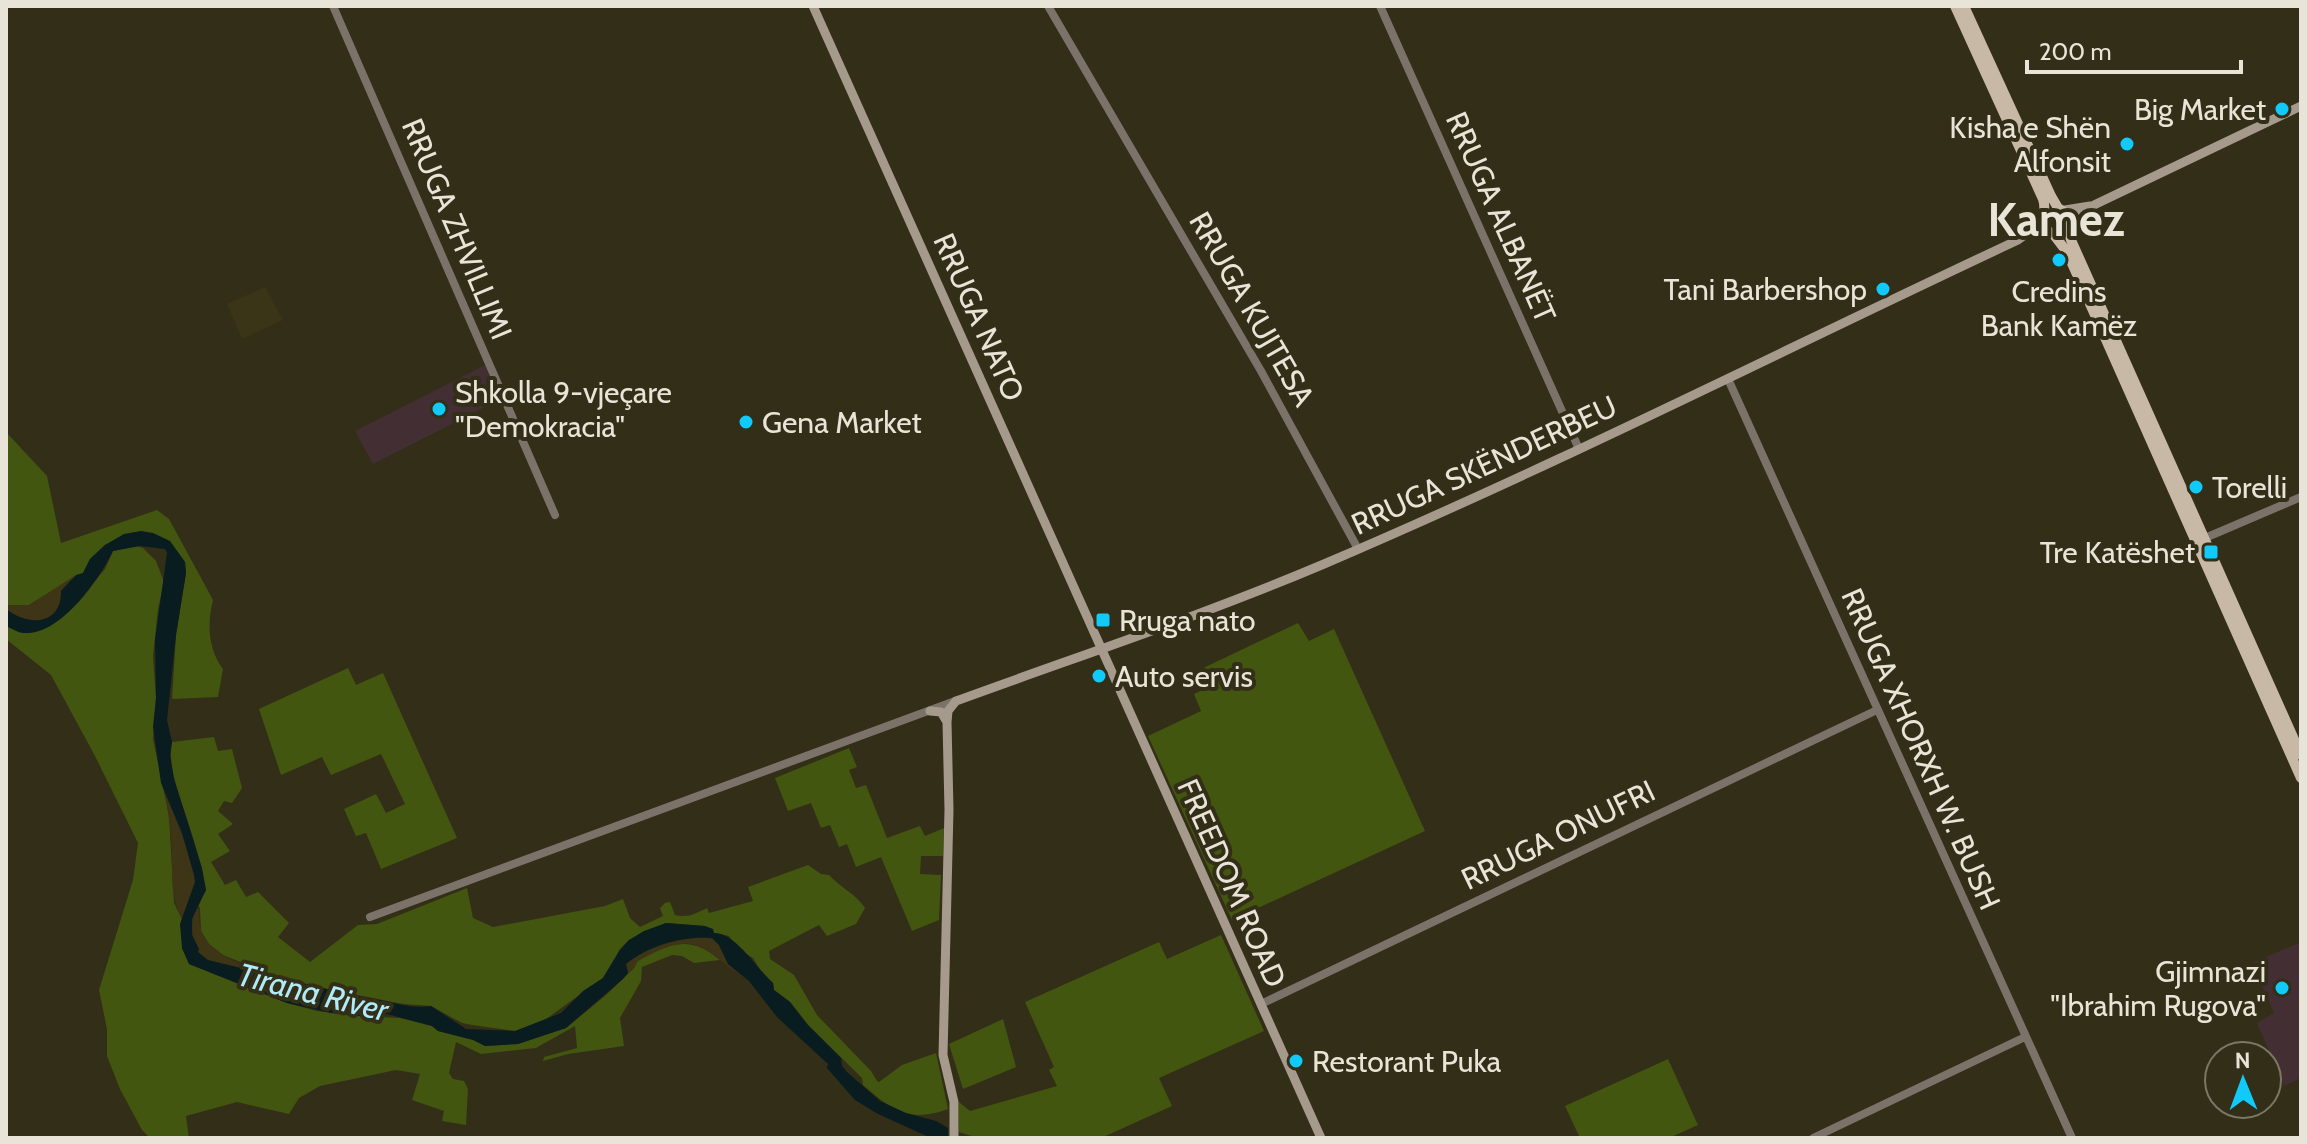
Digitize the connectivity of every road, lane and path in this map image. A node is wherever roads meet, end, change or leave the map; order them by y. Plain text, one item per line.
1 (333, 6) edge
2 (813, 6) edge
3 (1048, 6) edge
4 (1380, 6) edge
5 (1955, 6) edge
6 (1964, 6) edge
7 (1974, 38) junction
8 (2301, 106) edge
9 (2094, 205) junction
10 (2062, 209) junction
11 (2044, 215) junction
12 (2069, 227) junction
13 (2052, 234) junction
14 (2018, 240) junction
15 (1728, 379) junction
16 (1579, 449) junction
17 (2301, 497) edge
18 (555, 515) dead end
19 (2205, 538) junction
20 (1358, 549) junction
21 (1100, 648) junction
22 (956, 701) junction
23 (1877, 710) junction
24 (930, 711) junction
25 (947, 722) junction
26 (2301, 755) edge
27 (2301, 778) edge
28 (370, 917) dead end
29 (1261, 1004) junction
30 (2025, 1037) junction
31 (954, 1138) edge
32 (1321, 1138) edge
33 (1815, 1138) edge
34 (2072, 1138) edge

1 - 18 street, RRUGA ZHVILLIMI
2 - 21 main road, RRUGA NATO
3 - 20 street, RRUGA KUJTESA
4 - 16 street, RRUGA ALBANËT
5 - 7 main road
6 - 7 main road
7 - 10 main road
7 - 11 main road
8 - 9 main road
9 - 10 main road
9 - 12 main road
10 - 11 main road
10 - 12 main road
11 - 13 main road
11 - 14 main road, RRUGA SKËNDERBEU
12 - 13 main road
12 - 19 main road
13 - 14 main road, RRUGA SKËNDERBEU
13 - 27 main road
14 - 15 main road, RRUGA SKËNDERBEU
15 - 16 main road, RRUGA SKËNDERBEU
15 - 23 street, RRUGA XHORXH W. BUSH
16 - 20 main road, RRUGA SKËNDERBEU
17 - 19 street
19 - 26 main road
20 - 21 main road, RRUGA SKËNDERBEU
21 - 22 main road, RRUGA SKËNDERBEU
21 - 29 main road, FREEDOM ROAD
22 - 24 street
22 - 25 main road
23 - 29 street, RRUGA ONUFRI
23 - 30 street, RRUGA XHORXH W. BUSH
24 - 25 main road
24 - 28 street
25 - 31 main road
29 - 32 main road, FREEDOM ROAD
30 - 33 street
30 - 34 street, RRUGA XHORXH W. BUSH

